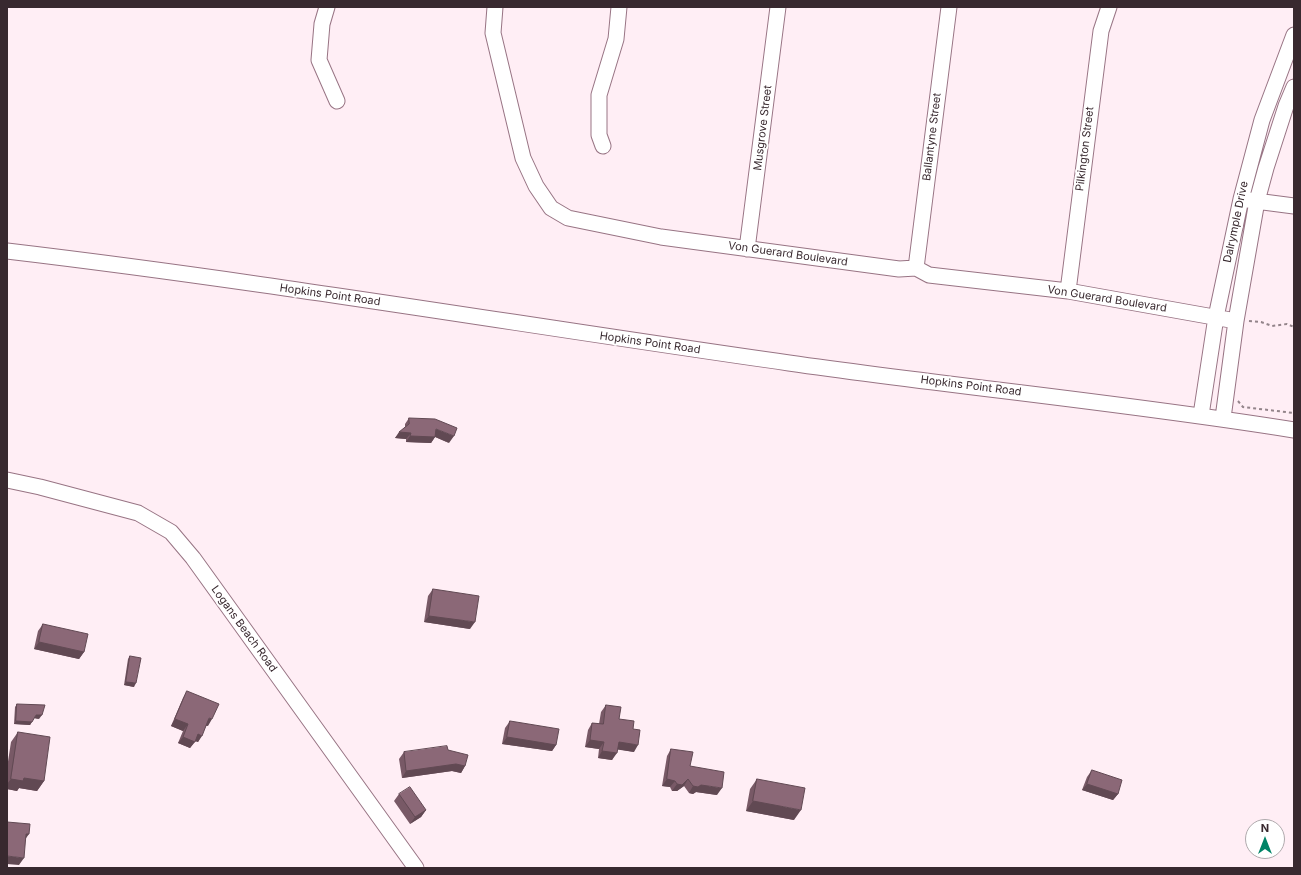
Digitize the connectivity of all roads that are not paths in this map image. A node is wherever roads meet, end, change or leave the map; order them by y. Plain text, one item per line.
1 (327, 7) edge
2 (495, 7) edge
3 (619, 7) edge
4 (778, 7) edge
5 (950, 7) edge
6 (1108, 7) edge
7 (1294, 35) edge
8 (1294, 87) edge
9 (337, 101) dead end
10 (603, 146) dead end
11 (1241, 199) junction
12 (1257, 201) junction
13 (1294, 206) edge
14 (747, 249) junction
15 (7, 251) edge
16 (916, 268) junction
17 (1068, 292) junction
18 (1216, 317) junction
19 (1241, 321) junction
20 (1201, 415) junction
21 (1223, 418) junction
22 (1294, 430) edge
23 (7, 480) edge
24 (416, 868) edge

1 - 9 street
2 - 14 street, Von Guerard Boulevard
3 - 10 street
4 - 14 street, Musgrove Street
5 - 16 street, Ballantyne Street
6 - 17 street, Pilkington Street
7 - 11 street, Dalrymple Drive
8 - 12 street, Dalrymple Drive
11 - 12 street
11 - 18 street, Dalrymple Drive
12 - 13 street
12 - 19 street, Dalrymple Drive
14 - 16 street, Von Guerard Boulevard
15 - 20 street, Hopkins Point Road
16 - 17 street, Von Guerard Boulevard
17 - 18 street, Von Guerard Boulevard
18 - 19 street, Von Guerard Boulevard
18 - 20 street, Dalrymple Drive
19 - 21 street, Dalrymple Drive
20 - 21 street, Hopkins Point Road
21 - 22 street, Hopkins Point Road
23 - 24 street, Logans Beach Road

